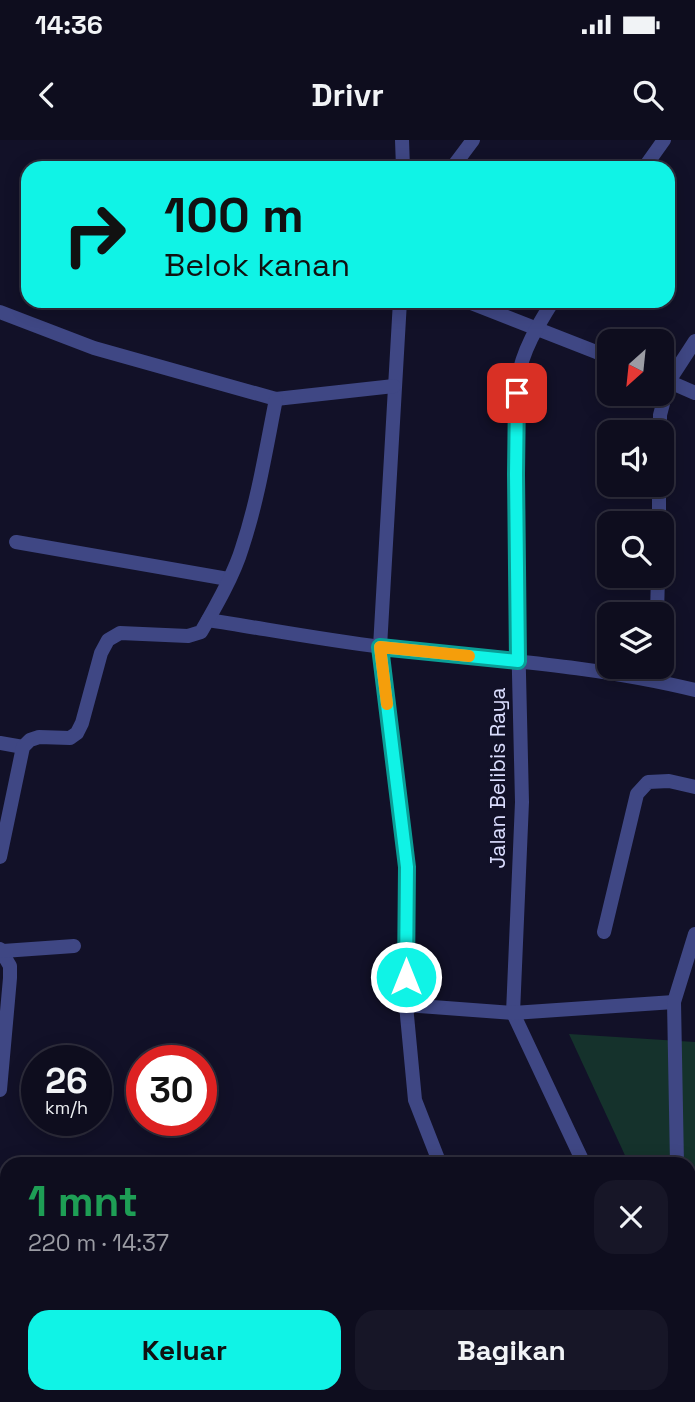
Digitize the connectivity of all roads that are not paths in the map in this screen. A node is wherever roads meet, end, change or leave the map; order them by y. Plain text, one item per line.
1 (402, 140) edge
2 (473, 140) edge
3 (664, 140) edge
4 (403, 161) edge
5 (457, 161) edge
6 (649, 161) edge
7 (400, 308) edge
8 (484, 308) edge
9 (549, 308) edge
10 (0, 312) edge
11 (536, 328) junction
12 (695, 341) edge
13 (597, 352) edge
14 (674, 368) edge
15 (674, 384) edge
16 (394, 386) junction
17 (695, 393) edge
18 (276, 399) junction
19 (16, 542) dead end
20 (228, 579) junction
21 (208, 620) junction
22 (380, 647) junction
23 (518, 661) junction
24 (597, 668) edge
25 (669, 679) edge
26 (695, 690) edge
27 (0, 743) edge
28 (23, 747) junction
29 (695, 787) edge
30 (0, 857) edge
31 (604, 932) dead end
32 (695, 934) edge
33 (74, 946) dead end
34 (1, 950) edge
35 (674, 1002) junction
36 (4, 1003) edge
37 (406, 1005) junction
38 (513, 1013) junction
39 (0, 1090) edge
40 (437, 1157) edge
41 (581, 1157) edge
42 (677, 1157) edge

1 - 4 street
2 - 5 street
3 - 6 street
7 - 16 street
8 - 11 street
9 - 11 street, Jalan Belibis Raya
10 - 18 street
11 - 13 street
11 - 23 street, Jalan Belibis Raya
12 - 14 street
15 - 17 street
16 - 18 street
16 - 22 street
18 - 20 street
19 - 20 street
20 - 21 street
21 - 22 street
21 - 28 street
22 - 23 street
22 - 37 street
23 - 24 street
23 - 38 street, Jalan Belibis Raya
25 - 26 street
27 - 28 street
28 - 30 street
29 - 31 street
32 - 35 street
33 - 34 street
34 - 36 street
35 - 38 street
35 - 42 street
36 - 39 street
37 - 38 street
37 - 40 street
38 - 41 street, Jalan Belibis Raya

